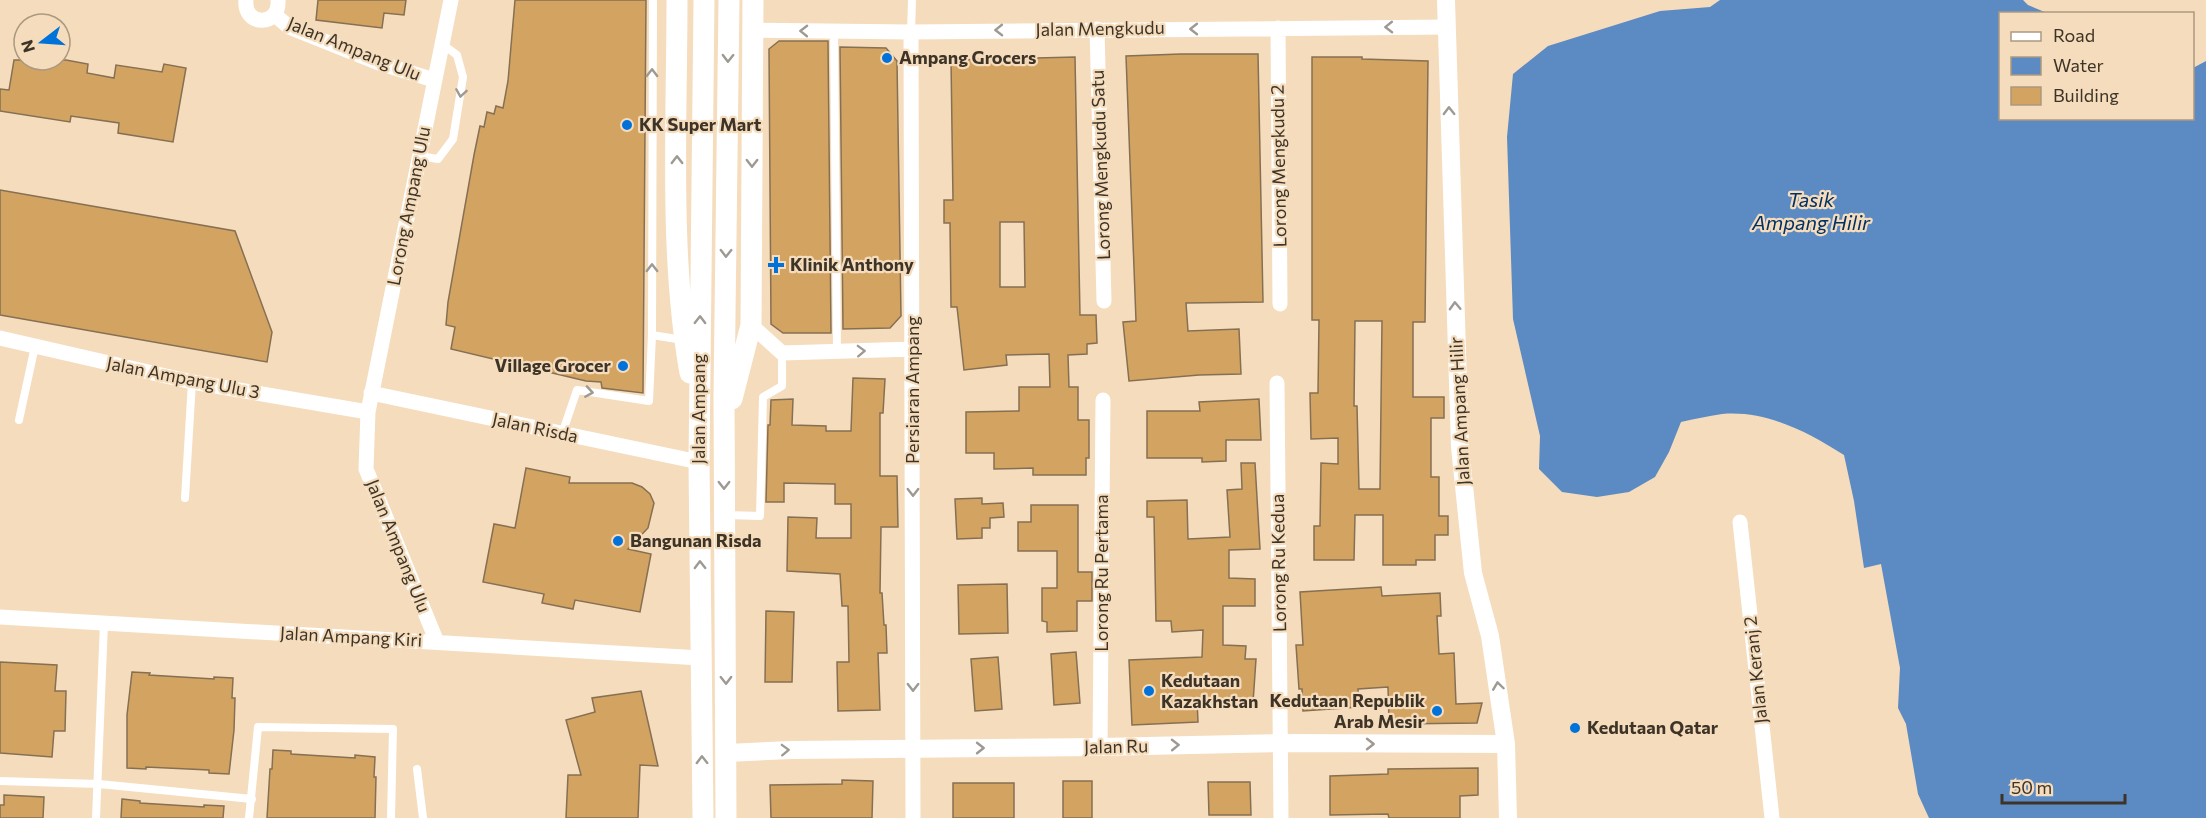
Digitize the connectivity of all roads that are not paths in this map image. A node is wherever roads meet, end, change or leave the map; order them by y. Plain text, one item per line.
1 (246, 0) edge
2 (451, 0) edge
3 (653, 0) edge
4 (677, 0) edge
5 (704, 0) edge
6 (729, 0) edge
7 (753, 0) edge
8 (912, 0) edge
9 (1446, 0) edge
10 (276, 7) edge
11 (1447, 27) junction
12 (1278, 28) junction
13 (1097, 29) junction
14 (752, 30) junction
15 (834, 31) junction
16 (911, 32) junction
17 (442, 44) junction
18 (434, 80) junction
19 (419, 156) junction
20 (1104, 301) dead end
21 (1280, 304) dead end
22 (751, 325) junction
23 (652, 335) junction
24 (0, 338) edge
25 (684, 340) junction
26 (35, 346) junction
27 (913, 349) junction
28 (837, 352) junction
29 (782, 353) junction
30 (192, 382) junction
31 (1277, 383) dead end
32 (371, 393) junction
33 (1103, 400) dead end
34 (368, 412) junction
35 (19, 420) dead end
36 (699, 421) junction
37 (724, 427) junction
38 (562, 434) junction
39 (699, 462) junction
40 (185, 498) dead end
41 (724, 516) junction
42 (1740, 522) dead end
43 (0, 617) edge
44 (104, 623) junction
45 (437, 642) junction
46 (701, 657) junction
47 (1281, 743) junction
48 (1506, 744) junction
49 (1100, 747) junction
50 (914, 748) junction
51 (727, 753) junction
52 (417, 769) dead end
53 (0, 781) edge
54 (99, 784) junction
55 (252, 799) junction
56 (96, 818) edge
57 (249, 818) edge
58 (391, 818) edge
59 (423, 818) edge
60 (703, 818) edge
61 (726, 818) edge
62 (913, 818) edge
63 (1281, 818) edge
64 (1508, 818) edge
65 (1772, 818) edge

1 - 10 street
2 - 17 street, Lorong Ampang Ulu
23 -> 3 lane
25 -> 4 main road
36 -> 5 main road, Jalan Ampang
6 -> 37 main road, Jalan Ampang
7 - 14 main road
8 - 16 lane
9 - 11 street, Jalan Ampang Hilir
10 - 18 street, Jalan Ampang Ulu
11 -> 12 street, Jalan Mengkudu
48 -> 11 street, Jalan Ampang Hilir
12 -> 13 street, Jalan Mengkudu
12 - 21 street, Lorong Mengkudu 2
13 -> 16 street, Jalan Mengkudu
13 - 20 street, Lorong Mengkudu Satu
15 -> 14 street, Jalan Mengkudu
14 -> 22 main road
15 - 16 street, Jalan Mengkudu
15 - 28 lane
16 - 27 street, Persiaran Ampang
17 - 18 street, Lorong Ampang Ulu
17 -> 19 lane
18 - 19 street, Lorong Ampang Ulu
19 - 32 street, Lorong Ampang Ulu
22 - 29 street
22 - 37 main road
23 - 25 lane
38 -> 23 lane
24 - 26 street, Jalan Ampang Ulu 3
25 - 36 main road
26 - 30 street, Jalan Ampang Ulu 3
26 - 35 lane
28 -> 27 street
27 -> 50 street, Persiaran Ampang
28 - 29 street
29 - 41 lane
30 - 34 street, Jalan Ampang Ulu 3
30 - 40 lane
31 - 47 street, Lorong Ru Kedua
32 - 34 street, Lorong Ampang Ulu
32 - 38 street, Jalan Risda
33 - 49 street, Lorong Ru Pertama
34 - 45 street, Jalan Ampang Ulu
36 - 39 main road, Jalan Ampang
37 -> 41 main road, Jalan Ampang
38 - 39 street, Jalan Risda
46 -> 39 main road, Jalan Ampang
41 -> 51 main road, Jalan Ampang
42 - 65 street, Jalan Keranj 2
43 - 44 street, Jalan Ampang Kiri
44 - 45 street, Jalan Ampang Kiri
44 - 54 lane
45 - 46 street, Jalan Ampang Kiri
60 -> 46 main road, Jalan Ampang
47 -> 48 street, Jalan Ru
49 -> 47 street, Jalan Ru
47 - 63 street, Lorong Ru Kedua
48 - 64 street, Jalan Ampang Hilir
50 -> 49 street, Jalan Ru
51 -> 50 street, Jalan Ru
50 - 62 street, Persiaran Ampang
51 - 61 main road, Jalan Ampang
52 - 59 lane
53 - 54 lane
54 - 55 lane
54 - 56 lane
55 - 57 lane
55 - 58 lane

